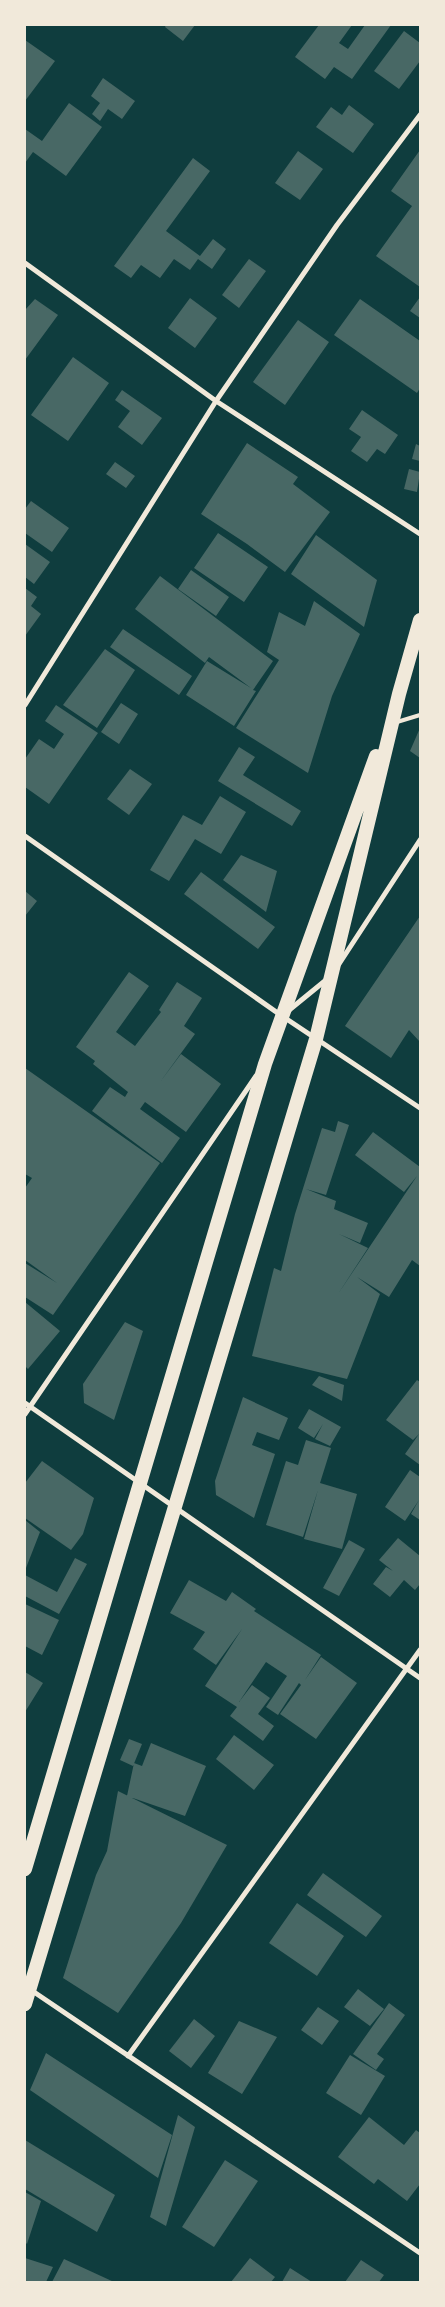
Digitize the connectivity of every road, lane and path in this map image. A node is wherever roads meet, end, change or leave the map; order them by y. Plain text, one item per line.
1 (420, 115) edge
2 (25, 263) edge
3 (216, 401) junction
4 (420, 534) edge
5 (420, 620) edge
6 (399, 694) junction
7 (25, 705) edge
8 (420, 715) edge
9 (392, 723) junction
10 (25, 836) edge
11 (420, 840) edge
12 (331, 977) junction
13 (282, 1016) junction
14 (316, 1039) junction
15 (265, 1064) junction
16 (420, 1108) edge
17 (28, 1405) edge
18 (25, 1414) edge
19 (141, 1482) junction
20 (175, 1507) junction
21 (420, 1650) edge
22 (407, 1668) junction
23 (420, 1678) edge
24 (25, 1869) edge
25 (27, 1988) edge
26 (25, 2004) edge
27 (128, 2056) junction
28 (420, 2253) edge

1 - 3 street
2 - 3 street
3 - 4 street
3 - 7 street
5 - 6 highway
6 - 9 highway
6 - 13 highway
8 - 9 lane
9 - 12 highway
10 - 13 street
11 - 12 street
12 - 13 street
12 - 14 highway
13 - 14 street
13 - 15 highway
14 - 16 street
14 - 20 highway
15 - 17 street
15 - 19 highway
17 - 18 street
17 - 19 street
19 - 20 street
19 - 24 highway
20 - 22 street
20 - 25 highway
21 - 22 street
22 - 23 street
22 - 27 street
25 - 26 highway
25 - 27 street
27 - 28 street

